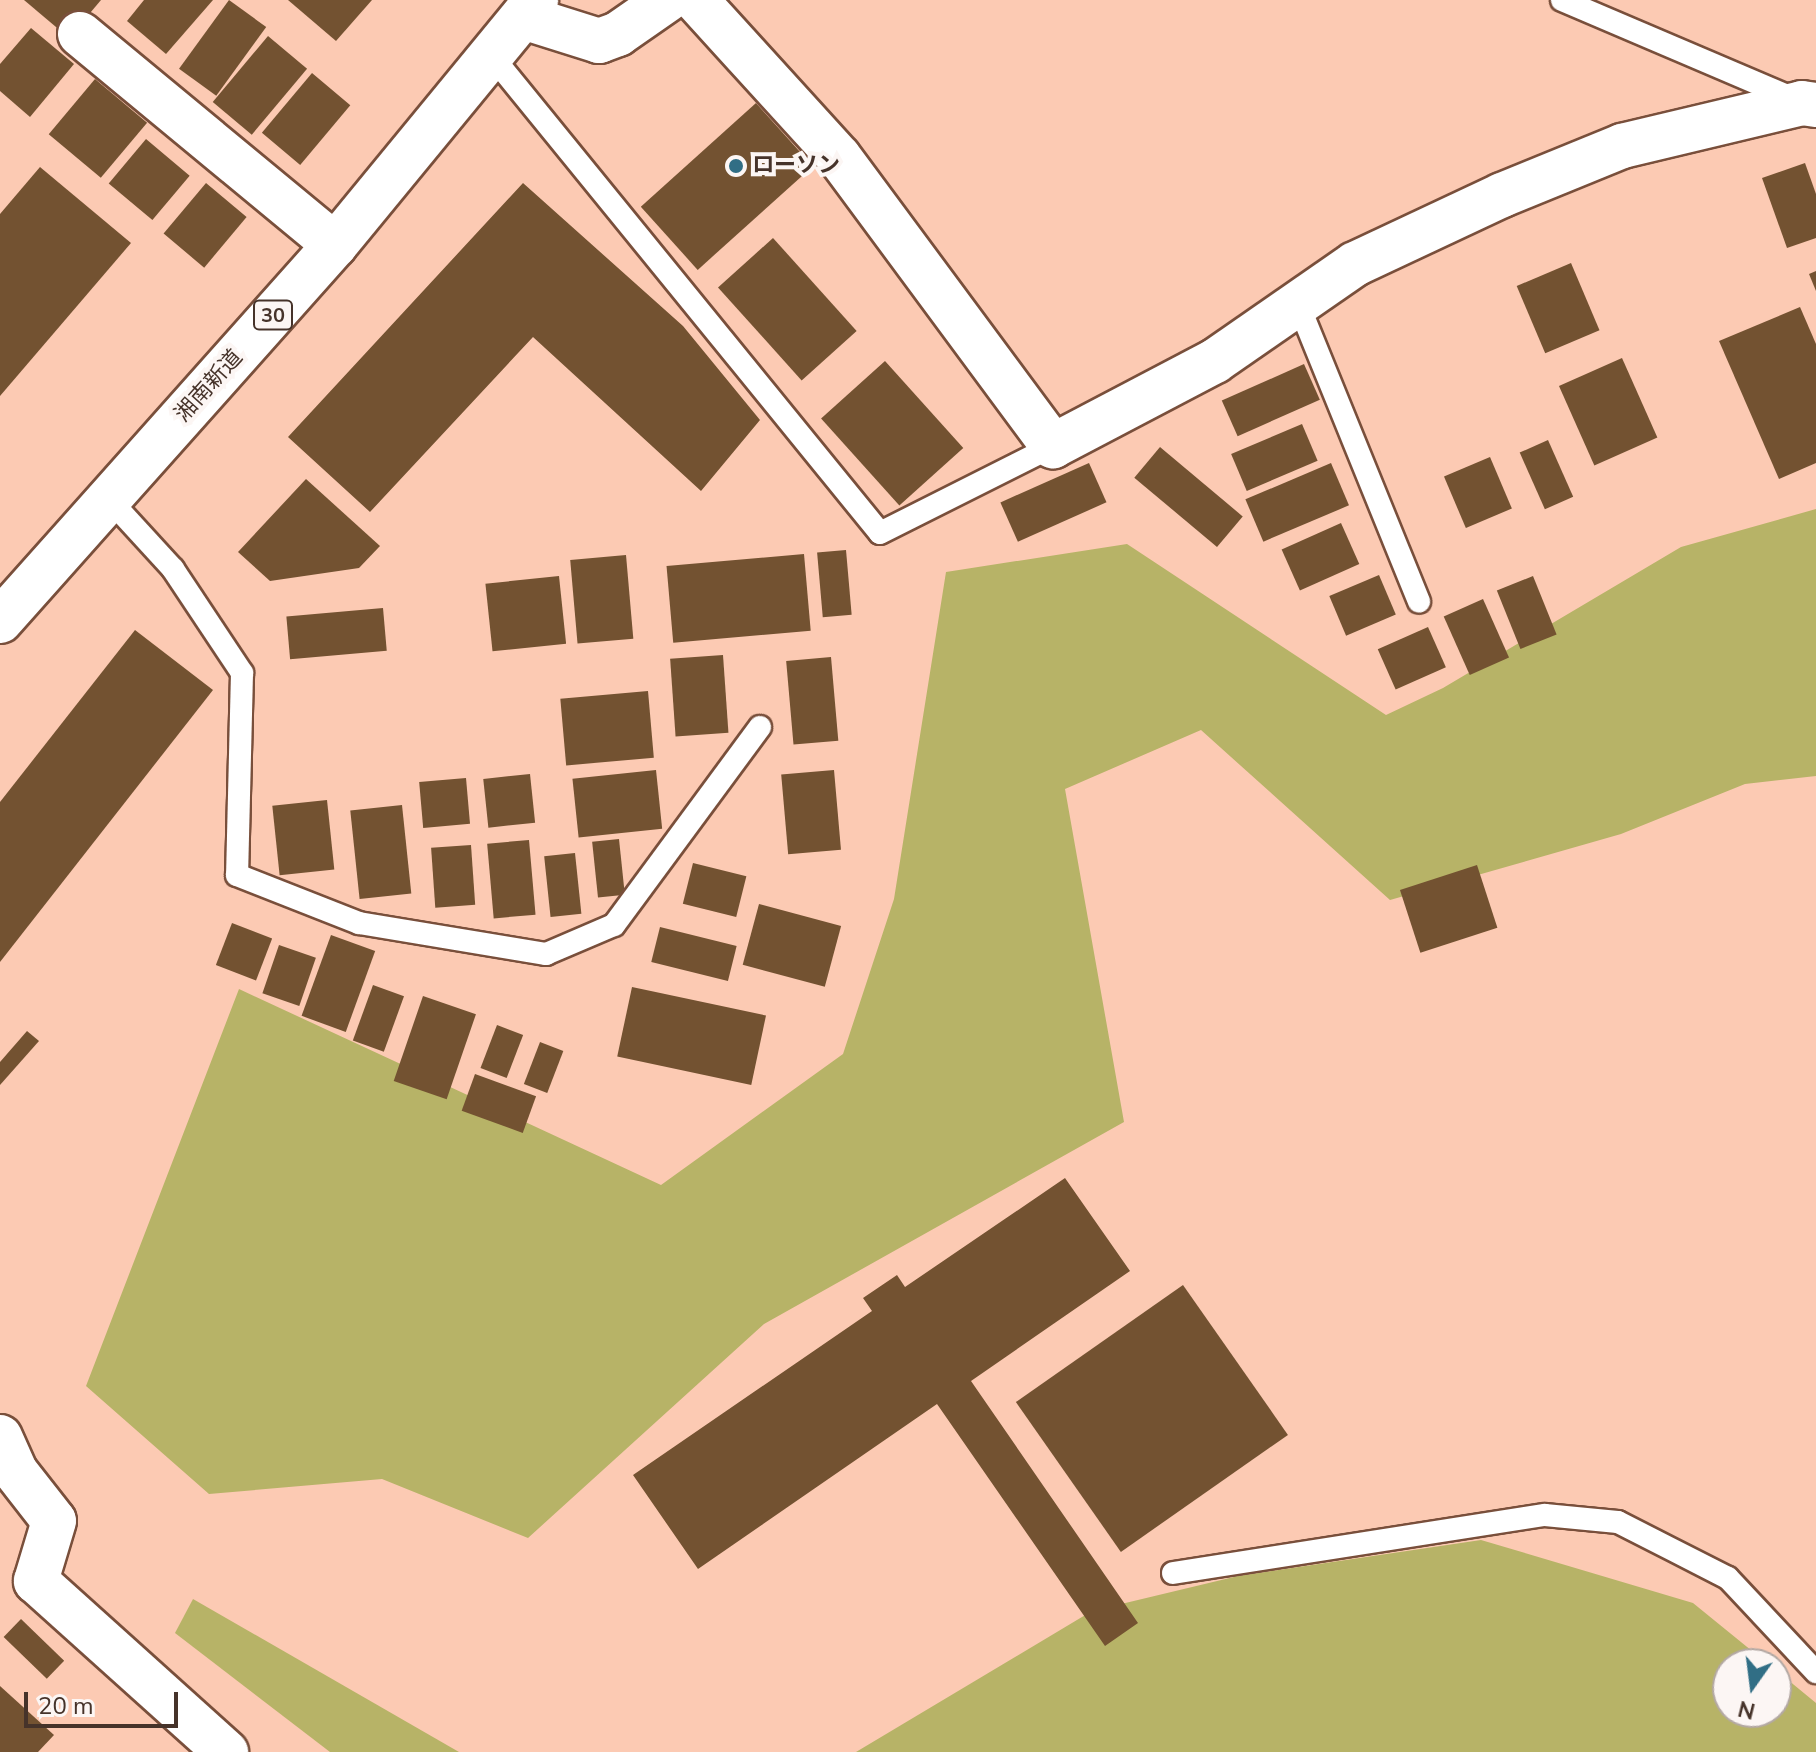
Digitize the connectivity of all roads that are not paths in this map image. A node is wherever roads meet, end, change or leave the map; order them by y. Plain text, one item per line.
1 (667, 0) edge
2 (696, 0) edge
3 (1562, 0) edge
4 (530, 8) edge
5 (80, 34) dead end
6 (491, 55) junction
7 (1809, 104) edge
8 (335, 245) junction
9 (1299, 306) junction
10 (1053, 446) junction
11 (108, 498) junction
12 (1419, 602) dead end
13 (0, 621) edge
14 (760, 727) dead end
15 (0, 1437) edge
16 (1173, 1573) dead end
17 (1816, 1672) edge
18 (226, 1752) edge

1 - 4 street
2 - 10 street
3 - 7 lane
4 - 6 street, 湘南新道 / 30
5 - 8 street
6 - 8 street, 湘南新道 / 30
6 - 10 lane
7 - 9 street
8 - 11 street, 湘南新道 / 30
9 - 10 street
9 - 12 lane
11 - 13 street, 湘南新道 / 30
11 - 14 lane
15 - 18 street
16 - 17 lane

